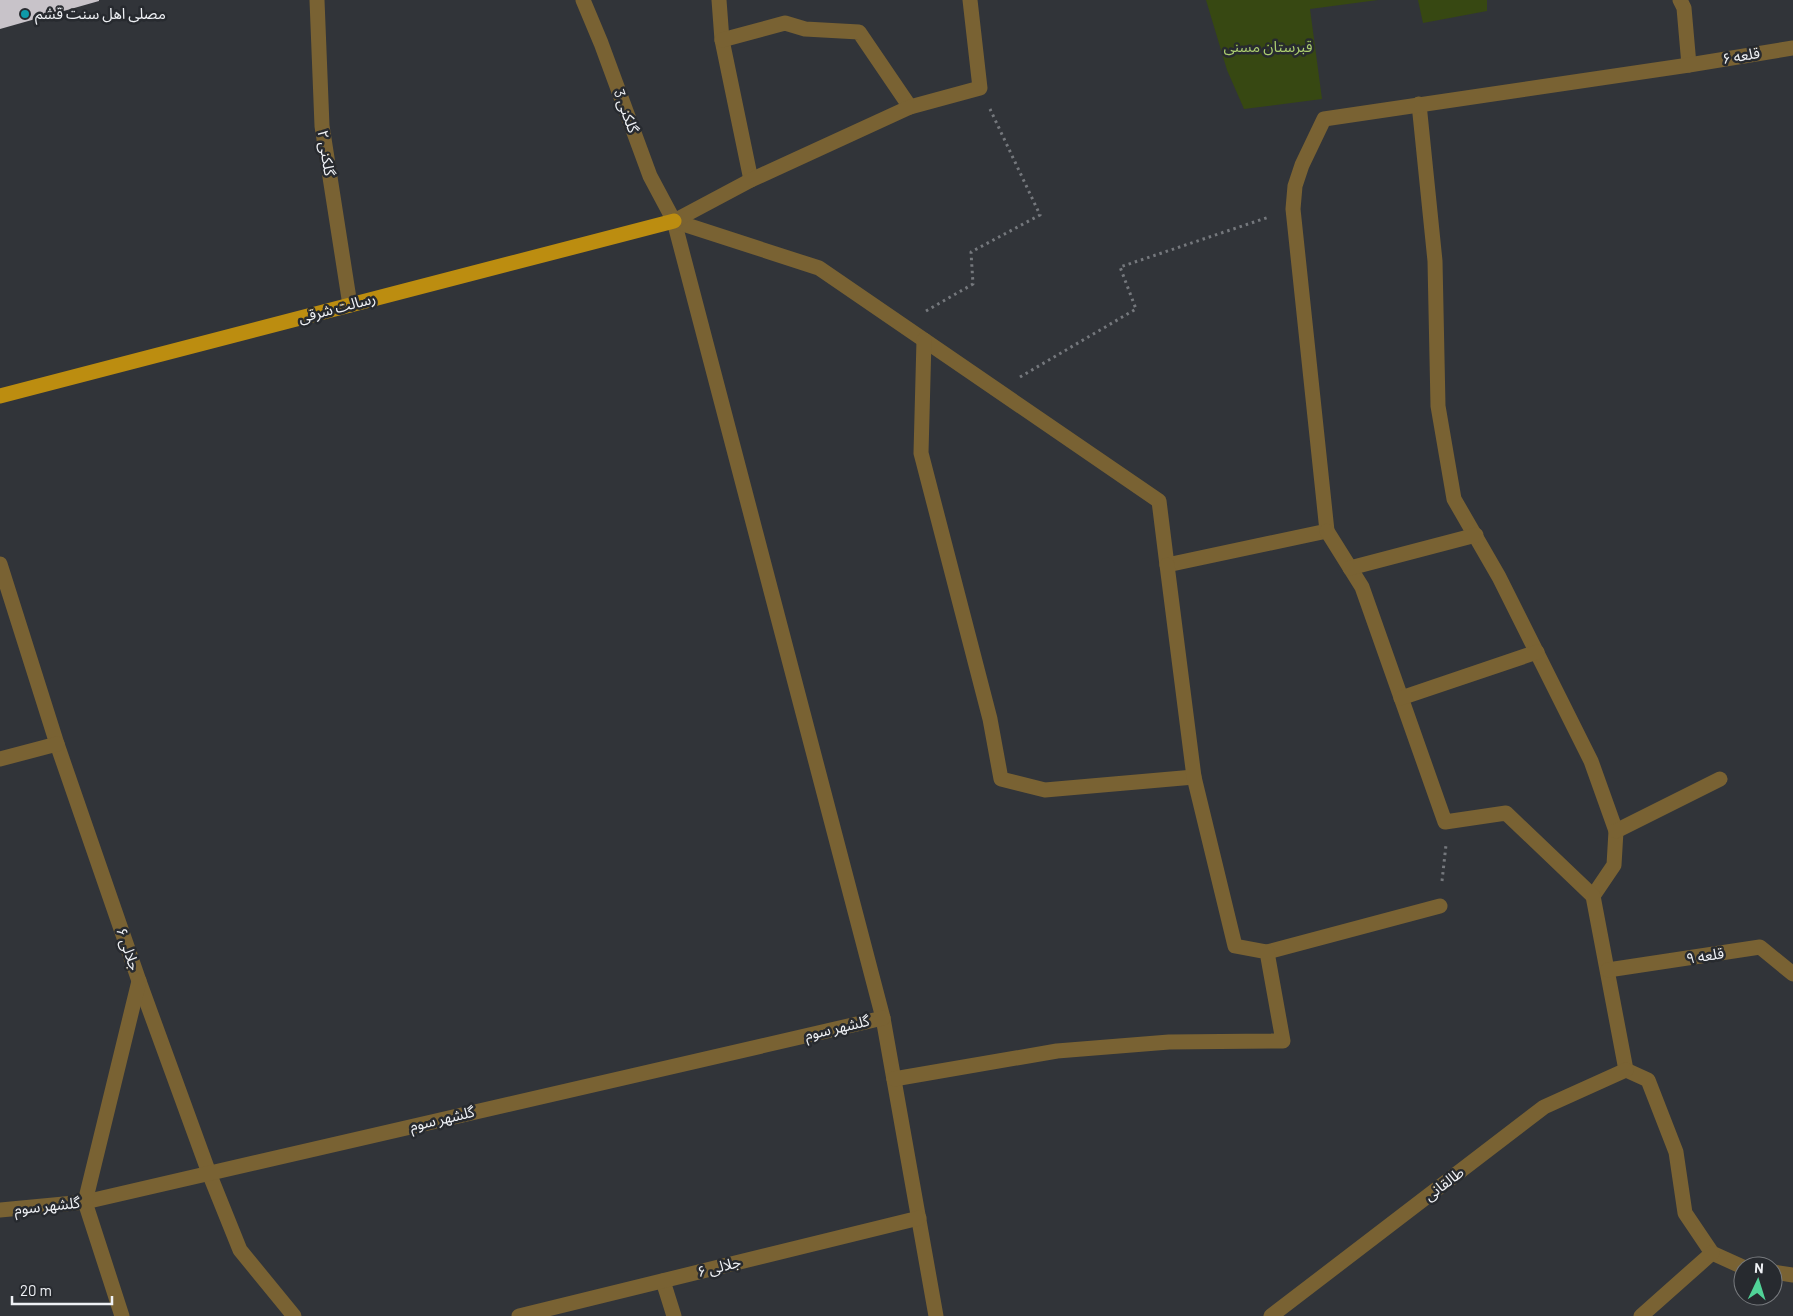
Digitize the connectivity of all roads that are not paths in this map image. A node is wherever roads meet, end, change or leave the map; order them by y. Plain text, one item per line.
1 (317, 0) edge
2 (583, 0) edge
3 (719, 0) edge
4 (970, 0) edge
5 (1680, 0) edge
6 (722, 40) junction
7 (1793, 48) edge
8 (1689, 65) junction
9 (1420, 104) junction
10 (910, 107) junction
11 (751, 180) junction
12 (674, 221) junction
13 (350, 305) junction
14 (924, 340) junction
15 (0, 396) edge
16 (1327, 531) junction
17 (1476, 536) junction
18 (0, 564) edge
19 (1167, 565) junction
20 (1350, 568) junction
21 (1537, 652) junction
22 (1401, 698) junction
23 (57, 744) junction
24 (0, 759) edge
25 (1194, 777) junction
26 (1720, 779) dead end
27 (1616, 831) junction
28 (1593, 896) junction
29 (1440, 906) road end
30 (1267, 952) junction
31 (1608, 970) junction
32 (1793, 974) edge
33 (139, 981) junction
34 (883, 1018) junction
35 (1626, 1070) junction
36 (894, 1079) junction
37 (209, 1173) junction
38 (85, 1202) junction
39 (0, 1210) edge
40 (918, 1218) junction
41 (1712, 1254) junction
42 (1733, 1263) edge
43 (663, 1281) junction
44 (122, 1316) edge
45 (294, 1316) edge
46 (519, 1316) edge
47 (674, 1316) edge
48 (936, 1316) edge
49 (1272, 1316) edge
50 (1641, 1316) edge

1 - 13 street, گلکنی ۲
2 - 12 street, گلکنی 3
3 - 6 street
4 - 10 street
5 - 8 street
6 - 10 street
6 - 11 street
7 - 8 street, قلعه ۶
8 - 9 street, قلعه ۶
9 - 16 street, قلعه ۶
9 - 17 street
10 - 11 street
11 - 12 street
12 - 13 main road, رسالت شرقی
12 - 14 street
12 - 34 street, گلکنی 3
13 - 15 main road, رسالت شرقی
14 - 19 street
14 - 25 street
16 - 19 street
16 - 20 street
17 - 20 street
17 - 21 street
18 - 23 street, جلالی ۶
19 - 25 street
20 - 22 street
21 - 22 street
21 - 27 street
22 - 28 street
23 - 24 street
23 - 33 street, جلالی ۶
25 - 30 street
26 - 27 street
27 - 28 street
28 - 31 street
29 - 30 street
30 - 36 street
31 - 32 street, قلعه ۹
31 - 35 street
33 - 37 street, جلالی ۶
33 - 38 street
34 - 36 street, گلکنی 3
34 - 37 street, گلشهر سوم
35 - 41 street
35 - 49 street, طالقانی
36 - 40 street, گلکنی 3
37 - 38 street, گلشهر سوم
37 - 45 street, جلالی ۶
38 - 39 street, گلشهر سوم
38 - 44 street
40 - 43 street, جلالی ۶
40 - 48 street, گلکنی 3
41 - 42 street
41 - 50 street
43 - 46 street, جلالی ۶
43 - 47 street

